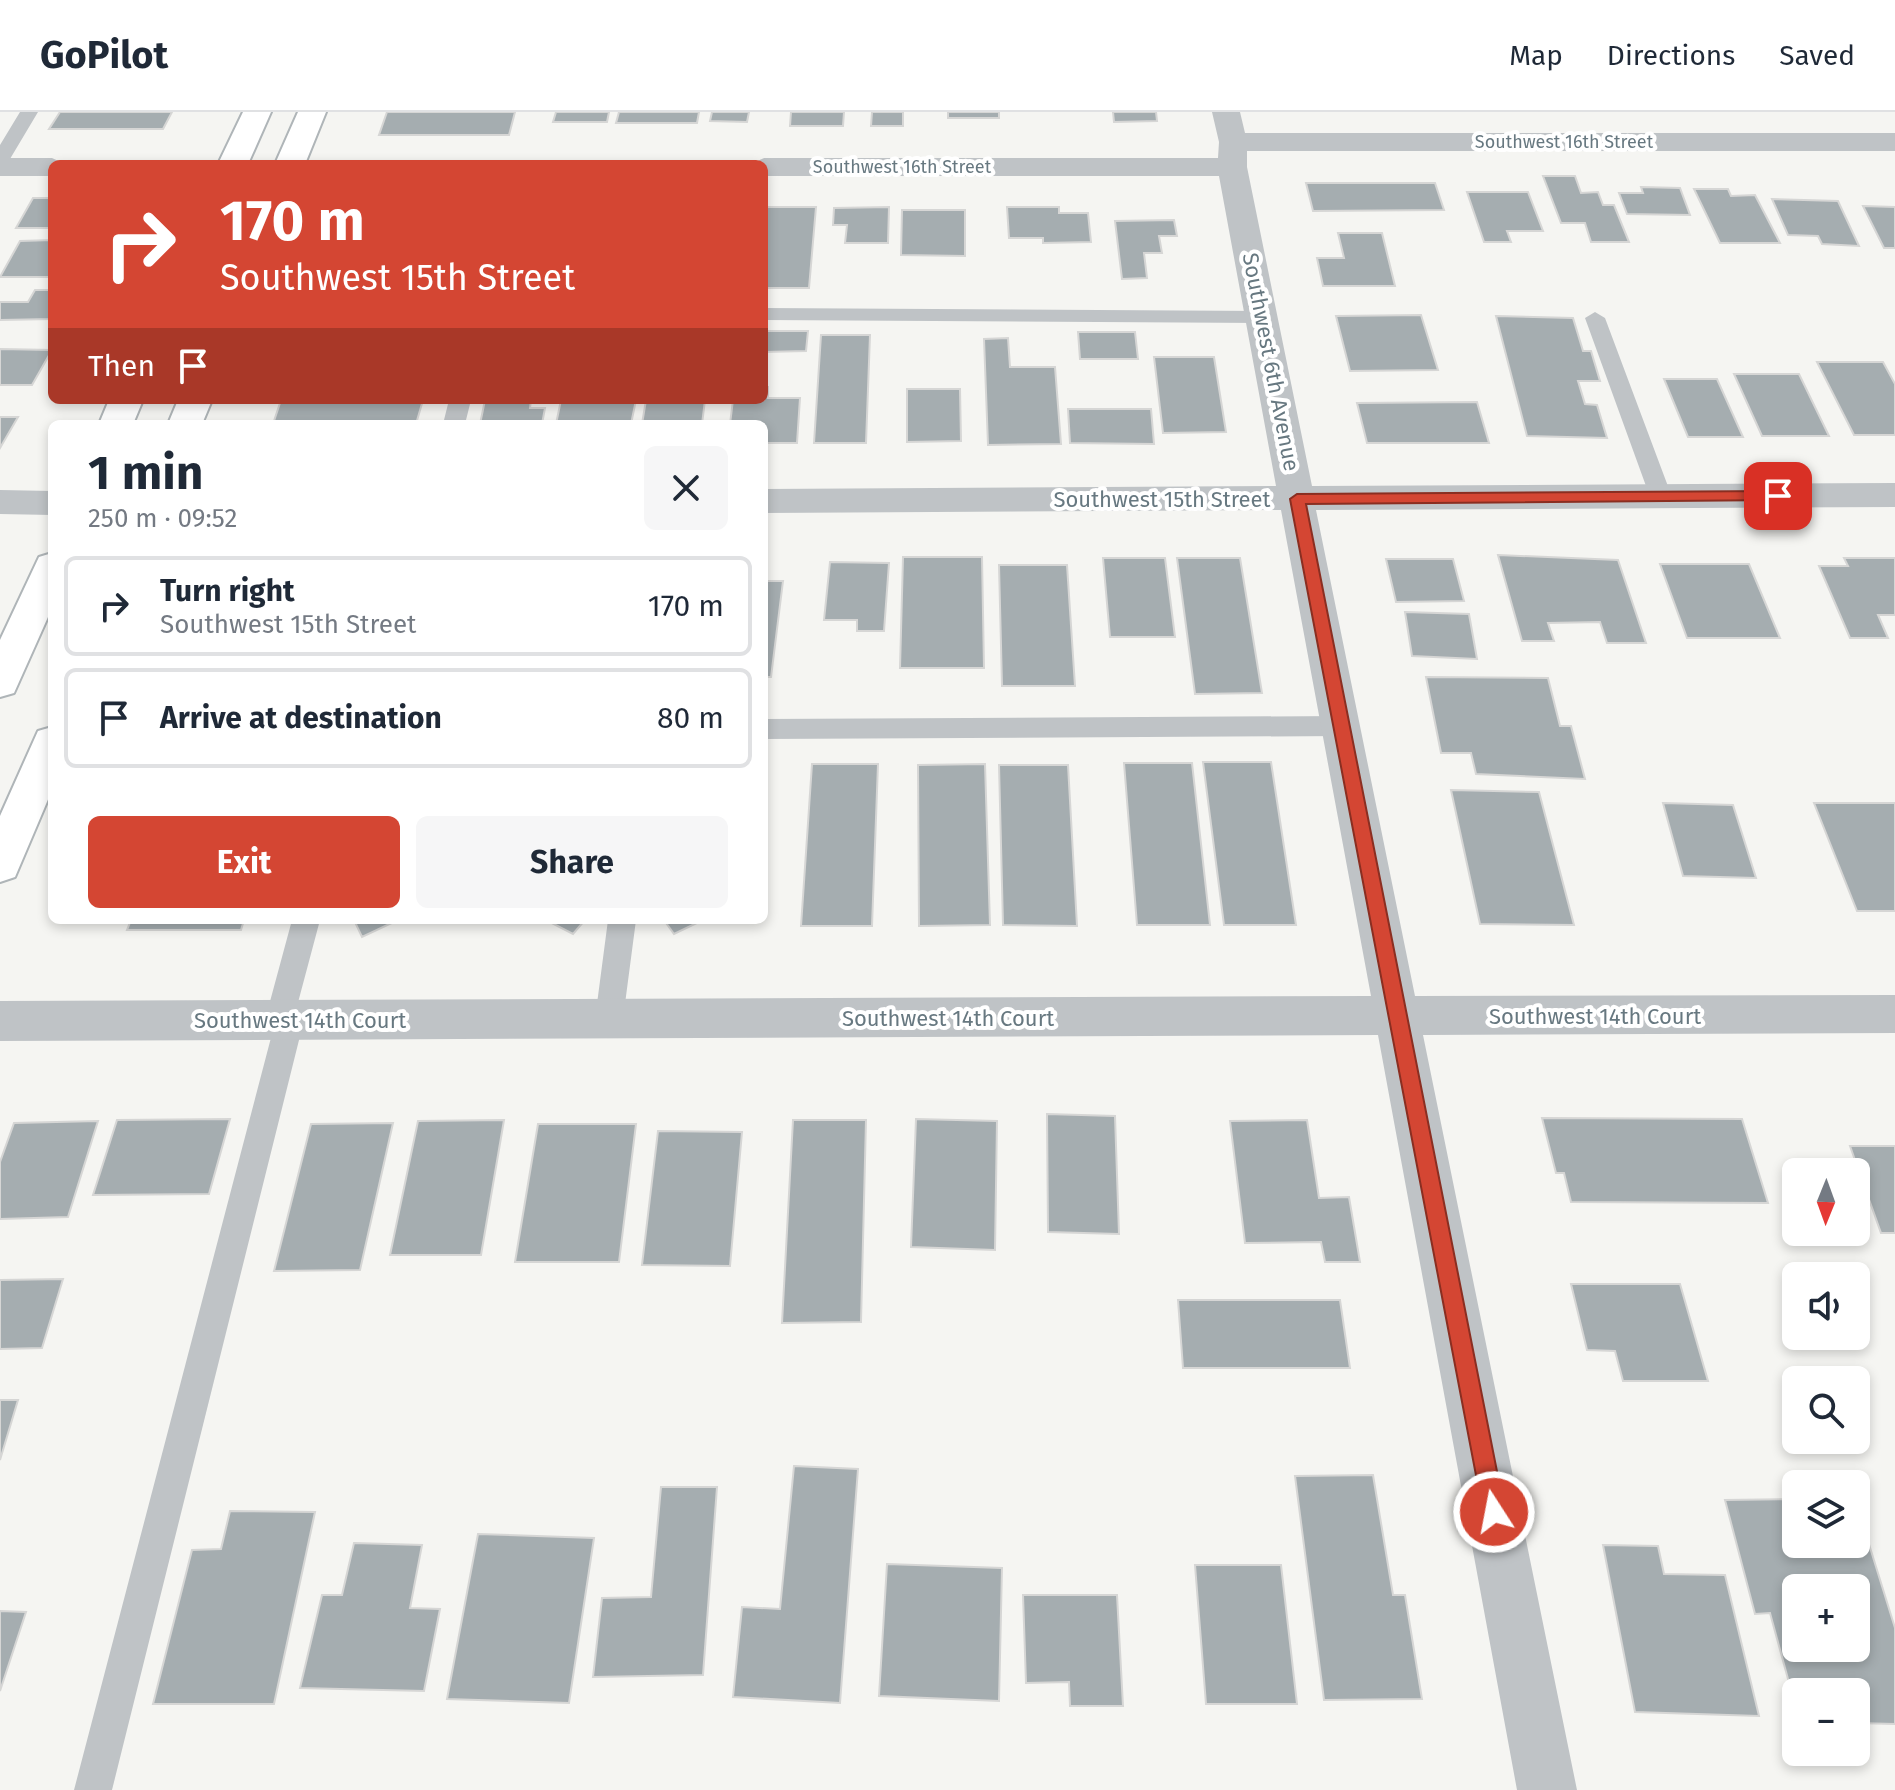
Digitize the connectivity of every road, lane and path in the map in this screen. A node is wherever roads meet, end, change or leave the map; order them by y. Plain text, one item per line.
1 (29, 112) edge
2 (257, 112) edge
3 (312, 112) edge
4 (1231, 140) edge
5 (1895, 142) edge
6 (0, 160) edge
7 (235, 160) edge
8 (292, 160) edge
9 (0, 167) edge
10 (48, 167) edge
11 (768, 167) edge
12 (768, 314) edge
13 (1262, 317) junction
14 (1595, 318) dead end
15 (1895, 495) edge
16 (1661, 497) junction
17 (1297, 499) junction
18 (768, 501) edge
19 (0, 502) edge
20 (48, 503) edge
21 (48, 575) edge
22 (3, 671) edge
23 (1343, 726) junction
24 (768, 729) edge
25 (48, 751) edge
26 (0, 865) edge
27 (305, 924) edge
28 (621, 924) edge
29 (1895, 1014) edge
30 (1398, 1017) junction
31 (609, 1019) junction
32 (284, 1020) junction
33 (0, 1021) edge
34 (93, 1790) edge
35 (1547, 1790) edge

1 - 6 lane
2 - 7 main road
3 - 8 main road
4 - 5 street, Southwest 16th Street
4 - 11 street, Southwest 16th Street
4 - 13 street, Southwest 6th Avenue
9 - 10 street
12 - 13 lane
13 - 17 street, Southwest 6th Avenue
14 - 16 lane
15 - 16 street, Southwest 15th Street
16 - 17 street, Southwest 15th Street
17 - 18 street, Southwest 15th Street
17 - 23 street, Southwest 6th Avenue
19 - 20 street
21 - 22 main road
23 - 24 lane
23 - 30 street, Southwest 6th Avenue
25 - 26 main road
27 - 32 lane
28 - 31 lane
29 - 30 street, Southwest 14th Court
30 - 31 street, Southwest 14th Court
30 - 35 street, Southwest 6th Avenue
31 - 32 street, Southwest 14th Court
32 - 33 street, Southwest 14th Court
32 - 34 lane

